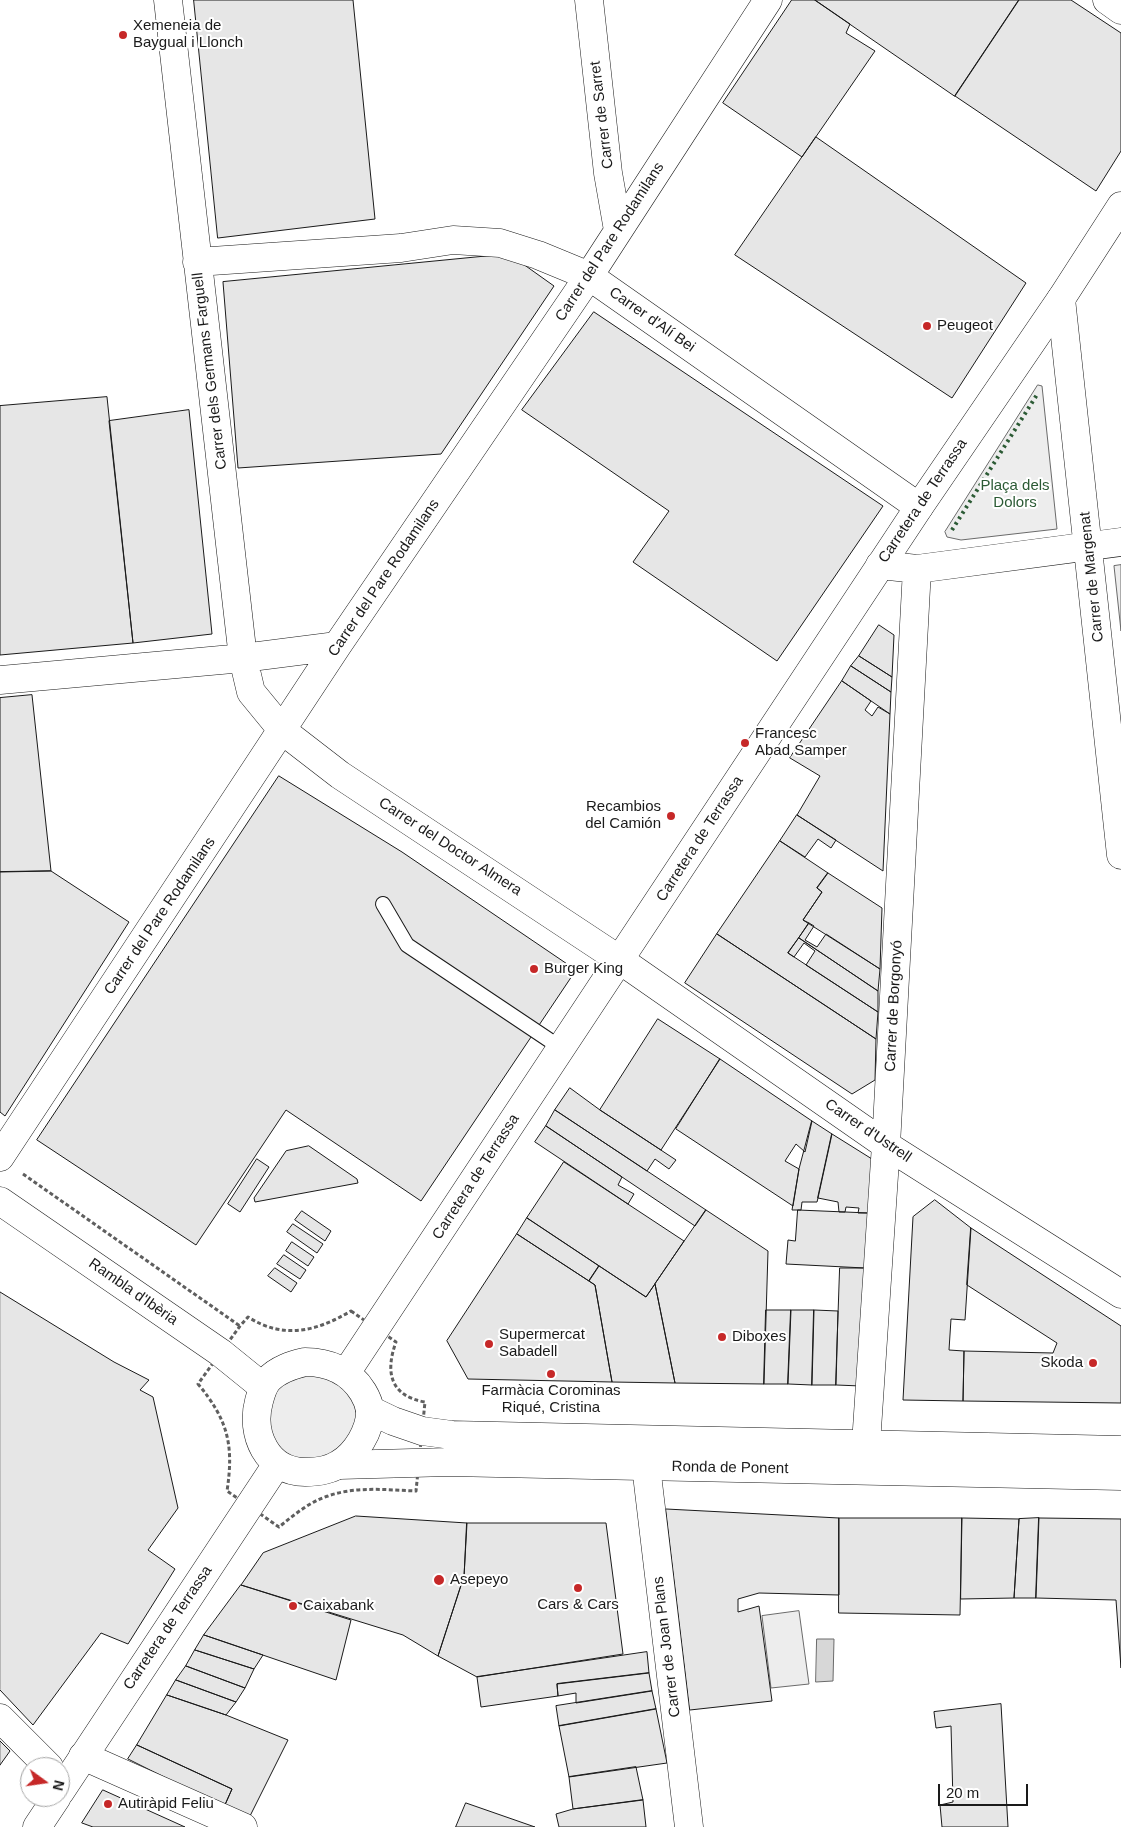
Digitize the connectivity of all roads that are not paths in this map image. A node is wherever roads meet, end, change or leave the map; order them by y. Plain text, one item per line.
1 (168, 0) edge
2 (589, 0) edge
3 (768, 0) edge
4 (1107, 0) edge
5 (1121, 10) edge
6 (1121, 206) edge
7 (618, 230) junction
8 (198, 262) junction
9 (588, 276) junction
10 (1061, 299) junction
11 (919, 506) junction
12 (1121, 542) edge
13 (1089, 546) junction
14 (880, 565) junction
15 (918, 569) junction
16 (337, 646) junction
17 (243, 658) junction
18 (0, 680) edge
19 (283, 731) junction
20 (1121, 855) edge
21 (384, 904) dead end
22 (620, 960) junction
23 (561, 1048) junction
24 (886, 1145) junction
25 (8, 1163) edge
26 (0, 1200) edge
27 (1121, 1294) edge
28 (346, 1373) junction
29 (263, 1387) junction
30 (370, 1410) junction
31 (866, 1444) junction
32 (1121, 1450) edge
33 (277, 1464) junction
34 (338, 1464) junction
35 (646, 1466) junction
36 (1121, 1476) edge
37 (0, 1718) edge
38 (83, 1756) junction
39 (35, 1757) edge
40 (70, 1770) edge
41 (47, 1807) edge
42 (37, 1827) edge
43 (243, 1827) edge
44 (690, 1827) edge

1 - 8 street, Carrer dels Germans Farguell
2 - 7 street, Carrer de Sarret
3 - 7 street, Carrer del Pare Rodamilans
4 - 5 street
6 - 10 street, Carretera de Terrassa
7 - 9 street, Carrer del Pare Rodamilans
8 - 9 street, Carrer d'Alí Bei
8 - 17 street, Carrer dels Germans Farguell
9 - 11 street, Carrer d'Alí Bei
9 - 16 street, Carrer del Pare Rodamilans
10 - 11 street, Carretera de Terrassa
10 - 13 street, Carrer de Margenat
11 - 14 street, Carretera de Terrassa
12 - 13 street
13 - 15 street
13 - 20 street, Carrer de Margenat
14 - 15 street
14 - 22 street, Carretera de Terrassa
15 - 24 street, Carrer de Borgonyó
16 - 17 street
16 - 19 street, Carrer del Pare Rodamilans
17 - 18 street
17 - 19 street, Carrer dels Germans Farguell
19 - 22 street, Carrer del Doctor Almera
19 - 25 street, Carrer del Pare Rodamilans
21 - 23 lane
22 - 23 street, Carretera de Terrassa
22 - 24 street, Carrer d'Ustrell
23 - 28 street, Carretera de Terrassa
24 - 27 street, Carrer d'Ustrell
24 - 31 street, Carrer de Borgonyó
26 - 29 street, Rambla d'Ibèria
28 - 29 street
28 - 30 street
29 - 33 street
30 - 31 street, Ronda de Ponent
30 - 34 street
31 - 32 street, Ronda de Ponent
33 - 34 street
33 - 38 street, Carretera de Terrassa
34 - 35 street, Ronda de Ponent
35 - 36 street, Ronda de Ponent
35 - 44 street, Carrer de Joan Plans
37 - 39 street
38 - 40 street, Carretera de Terrassa
38 - 43 street
41 - 42 street, Carretera de Terrassa

